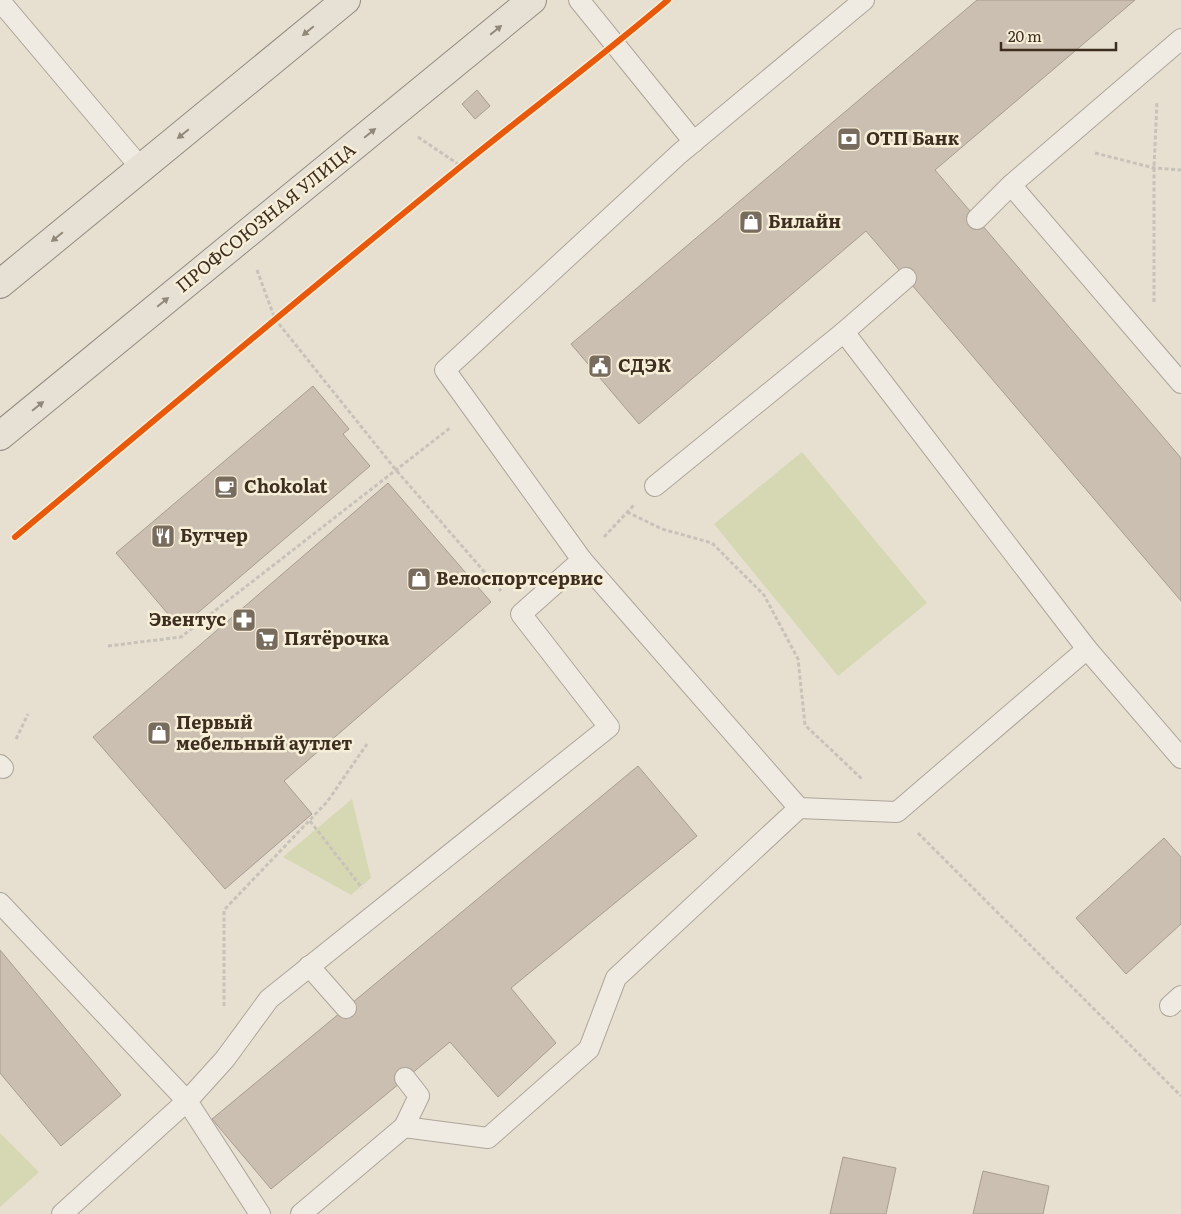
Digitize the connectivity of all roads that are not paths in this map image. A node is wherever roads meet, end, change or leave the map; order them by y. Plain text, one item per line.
1 (532, 0) edge
2 (579, 0) edge
3 (864, 0) edge
4 (0, 1) edge
5 (339, 2) edge
6 (1181, 39) edge
7 (694, 142) junction
8 (141, 168) junction
9 (1011, 185) junction
10 (978, 219) dead end
11 (906, 278) dead end
12 (0, 284) edge
13 (844, 332) junction
14 (1181, 383) edge
15 (0, 436) edge
16 (655, 486) road end
17 (582, 560) junction
18 (1087, 649) junction
19 (1181, 758) edge
20 (799, 808) junction
21 (0, 903) edge
22 (310, 966) junction
23 (346, 1008) dead end
24 (405, 1078) dead end
25 (187, 1101) junction
26 (404, 1127) junction
27 (62, 1214) edge
28 (260, 1214) edge
29 (301, 1214) edge

15 -> 1 main road, ПРОФСОЮЗНАЯ УЛИЦА
2 - 7 lane
3 - 7 lane
4 - 8 lane
5 -> 8 main road
6 - 9 lane
7 - 17 lane
8 -> 12 main road
9 - 10 lane
9 - 14 lane
11 - 13 lane
13 - 16 lane
13 - 18 lane
17 - 20 lane
17 - 22 lane
18 - 19 lane
18 - 20 lane
20 - 26 lane
21 - 25 lane
22 - 23 lane
22 - 25 lane
24 - 26 lane
25 - 27 lane
25 - 28 lane
26 - 29 lane

